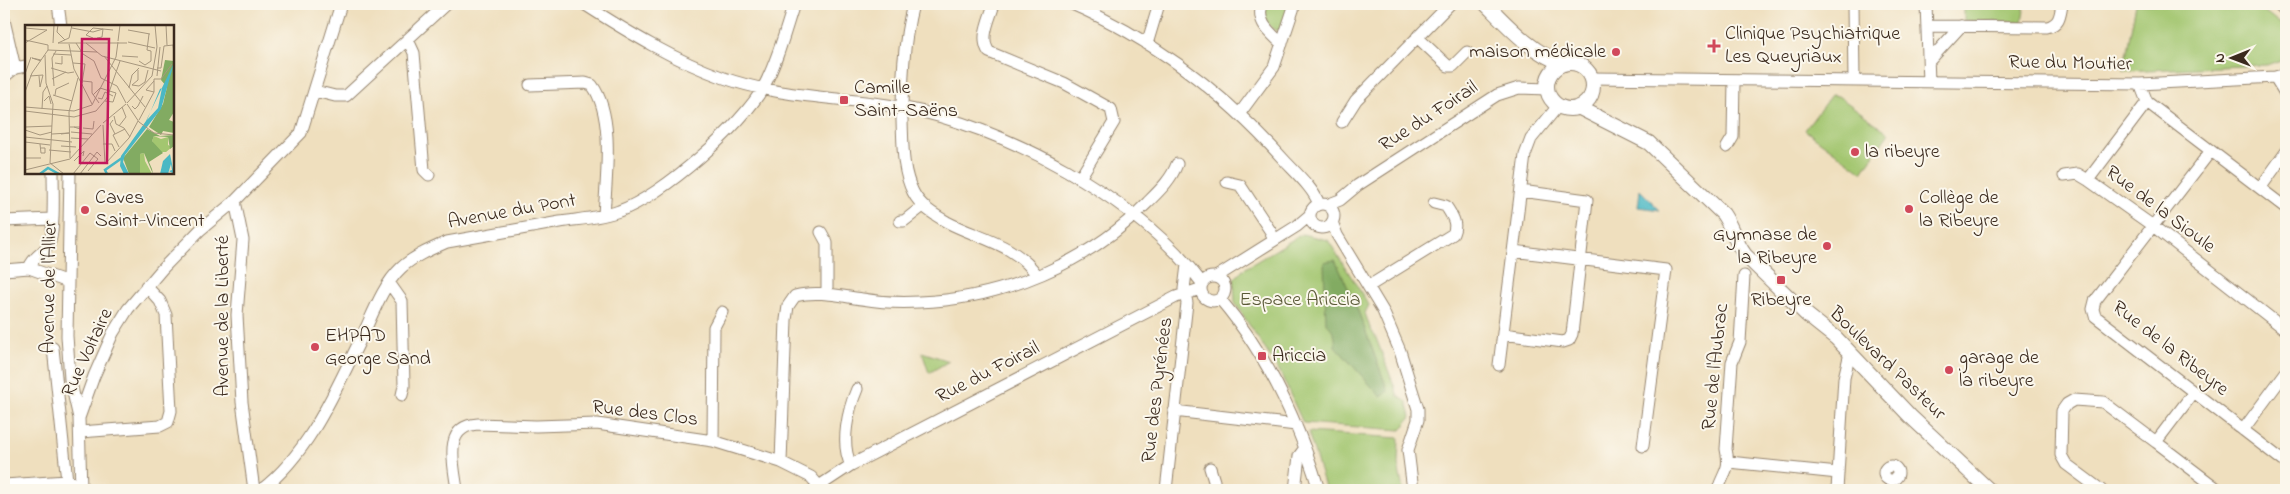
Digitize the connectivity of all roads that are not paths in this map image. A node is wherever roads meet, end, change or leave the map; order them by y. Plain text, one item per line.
1 (58, 4) edge
2 (341, 4) edge
3 (446, 4) edge
4 (584, 4) edge
5 (794, 4) edge
6 (914, 4) edge
7 (994, 4) edge
8 (1159, 4) edge
9 (1262, 4) edge
10 (1295, 4) edge
11 (1450, 4) edge
12 (1486, 4) edge
13 (1853, 4) edge
14 (1926, 4) edge
15 (2062, 4) edge
16 (2278, 4) edge
17 (1076, 5) edge
18 (2286, 11) edge
19 (4, 20) edge
20 (60, 25) edge
21 (1927, 26) junction
22 (1961, 26) junction
23 (1417, 37) junction
24 (408, 40) junction
25 (1524, 40) junction
26 (1147, 44) junction
27 (1282, 44) junction
28 (1467, 52) dead end
29 (1929, 61) junction
30 (1564, 64) junction
31 (21, 67) edge
32 (1550, 74) junction
33 (2282, 75) edge
34 (4, 77) edge
35 (1591, 78) junction
36 (1734, 80) junction
37 (1854, 81) junction
38 (1929, 82) junction
39 (2140, 84) junction
40 (530, 85) dead end
41 (763, 88) junction
42 (1547, 89) junction
43 (315, 91) junction
44 (2286, 95) edge
45 (1590, 97) junction
46 (2147, 102) junction
47 (1558, 106) junction
48 (902, 108) junction
49 (1578, 108) junction
50 (1240, 113) junction
51 (1342, 122) dead end
52 (1610, 124) junction
53 (1727, 147) dead end
54 (2210, 152) junction
55 (2286, 152) edge
56 (1177, 164) dead end
57 (53, 174) edge
58 (70, 174) edge
59 (429, 175) dead end
60 (2064, 176) dead end
61 (1080, 178) junction
62 (2088, 180) junction
63 (1227, 182) dead end
64 (2261, 187) junction
65 (1521, 191) junction
66 (235, 201) junction
67 (1434, 203) dead end
68 (923, 206) junction
69 (2286, 208) edge
70 (1328, 211) junction
71 (604, 215) junction
72 (1310, 215) junction
73 (1134, 216) junction
74 (52, 219) junction
75 (4, 221) edge
76 (900, 221) dead end
77 (1297, 226) junction
78 (1315, 226) junction
79 (2153, 226) junction
80 (821, 232) dead end
81 (1273, 240) junction
82 (1513, 251) junction
83 (1580, 260) junction
84 (1187, 265) junction
85 (29, 268) junction
86 (5, 273) edge
87 (1037, 275) junction
88 (1744, 276) dead end
89 (1220, 281) junction
90 (68, 282) junction
91 (390, 284) junction
92 (146, 286) junction
93 (1369, 286) junction
94 (1202, 290) junction
95 (827, 294) junction
96 (1184, 295) junction
97 (1220, 299) junction
98 (722, 312) dead end
99 (2286, 330) edge
100 (1503, 334) junction
101 (53, 348) dead end
102 (1850, 353) junction
103 (1498, 365) dead end
104 (2286, 372) edge
105 (857, 389) dead end
106 (2194, 392) junction
107 (402, 395) dead end
108 (1174, 411) junction
109 (79, 418) junction
110 (1296, 425) junction
111 (2243, 430) junction
112 (80, 432) junction
113 (713, 441) junction
114 (2156, 442) junction
115 (1643, 446) dead end
116 (1305, 448) junction
117 (781, 462) junction
118 (1729, 462) junction
119 (2286, 463) edge
120 (851, 465) junction
121 (1210, 468) dead end
122 (1838, 473) junction
123 (67, 482) junction
124 (4, 485) edge
125 (81, 487) edge
126 (816, 488) edge
127 (254, 490) edge
128 (261, 490) edge
129 (457, 490) edge
130 (1166, 490) edge
131 (1214, 490) edge
132 (1295, 490) edge
133 (1319, 490) edge
134 (1413, 490) edge
135 (1718, 490) edge
136 (1837, 490) edge
137 (1989, 490) edge
138 (2101, 490) edge
139 (2219, 490) edge

1 - 20 street
2 - 43 street
3 - 24 street
4 - 41 street
5 - 41 street, Avenue du Pont
6 - 48 street
7 - 61 street
8 - 26 street
9 - 27 street
10 - 27 street
11 - 23 street
12 - 25 main road
13 - 37 street
14 - 21 street
15 - 22 street
16 - 18 street
17 - 26 street
19 - 31 street
21 - 22 street
21 - 29 street
22 - 29 street
23 - 28 street
23 - 51 street
24 - 43 street
24 - 59 street
25 - 30 main road
25 - 32 main road
26 - 50 street
27 - 50 street
29 - 38 street
30 - 32 main road
30 - 35 main road
31 - 34 street
32 - 42 main road
33 - 39 street, Rue du Moutier
33 - 44 street
35 - 36 street, Rue du Moutier
35 - 45 main road
36 - 37 street, Rue du Moutier
36 - 53 street
37 - 38 street, Rue du Moutier
38 - 39 street, Rue du Moutier
39 - 46 street
40 - 71 street
41 - 48 street
41 - 71 street, Avenue du Pont
42 - 47 main road
42 - 70 street, Rue du Foirail
43 - 66 street, Rue Voltaire
45 - 49 main road
45 - 52 main road, Boulevard Pasteur
46 - 54 street
46 - 62 street, Rue de la Sioule
47 - 49 main road
47 - 65 street
48 - 61 street
48 - 68 street
49 - 52 main road, Boulevard Pasteur
50 - 70 street
52 - 102 main road, Boulevard Pasteur
54 - 64 street
54 - 79 street, Rue de la Ribeyre
55 - 64 street
56 - 73 street
57 - 74 street
58 - 90 street, Avenue de l'Allier
60 - 62 street
61 - 73 street
62 - 79 street, Rue de la Sioule
63 - 81 street
64 - 69 street
65 - 82 street
65 - 83 street
66 - 92 street, Rue Voltaire
66 - 127 street, Avenue de la Liberté
67 - 93 street
68 - 76 street
68 - 87 street
70 - 72 street, Rue du Foirail
70 - 78 street
70 - 93 street
71 - 91 street, Avenue du Pont
72 - 77 street
72 - 78 street
73 - 84 street
73 - 87 street
74 - 75 street
74 - 85 street
77 - 78 street
77 - 81 street
79 - 99 street, Rue de la Sioule
79 - 106 street, Rue de la Ribeyre
80 - 95 street
81 - 89 street
82 - 83 street
82 - 100 street
83 - 100 street
83 - 115 street
84 - 94 street
84 - 96 street, Rue des Pyrénées
85 - 86 street
85 - 90 street
87 - 95 street
88 - 118 street, Rue de l'Aubrac
89 - 94 street
89 - 97 street
90 - 109 street, Avenue de l'Allier
91 - 107 street
91 - 128 street, Avenue du Pont
92 - 109 street, Rue Voltaire
92 - 112 street
93 - 134 street
94 - 96 street, Rue du Foirail
94 - 97 street
95 - 117 street
96 - 108 street, Rue des Pyrénées
96 - 120 street, Rue du Foirail
97 - 110 street
98 - 113 street
100 - 103 street
101 - 123 street
102 - 122 street
102 - 137 main road, Boulevard Pasteur
104 - 111 street
105 - 120 street
106 - 111 street, Rue de la Ribeyre
106 - 114 street
108 - 110 street
108 - 130 street, Rue des Pyrénées
109 - 112 street, Avenue de l'Allier
110 - 116 street
111 - 119 street, Rue de la Ribeyre
112 - 125 street, Avenue de l'Allier
113 - 117 street, Rue des Clos
113 - 129 street, Rue des Clos
114 - 138 street
114 - 139 street
116 - 132 street
116 - 133 street
117 - 126 street, Rue des Clos
118 - 122 street
118 - 135 street, Rue de l'Aubrac
120 - 126 street, Rue du Foirail
121 - 131 street
122 - 136 street
123 - 124 street
123 - 125 street

